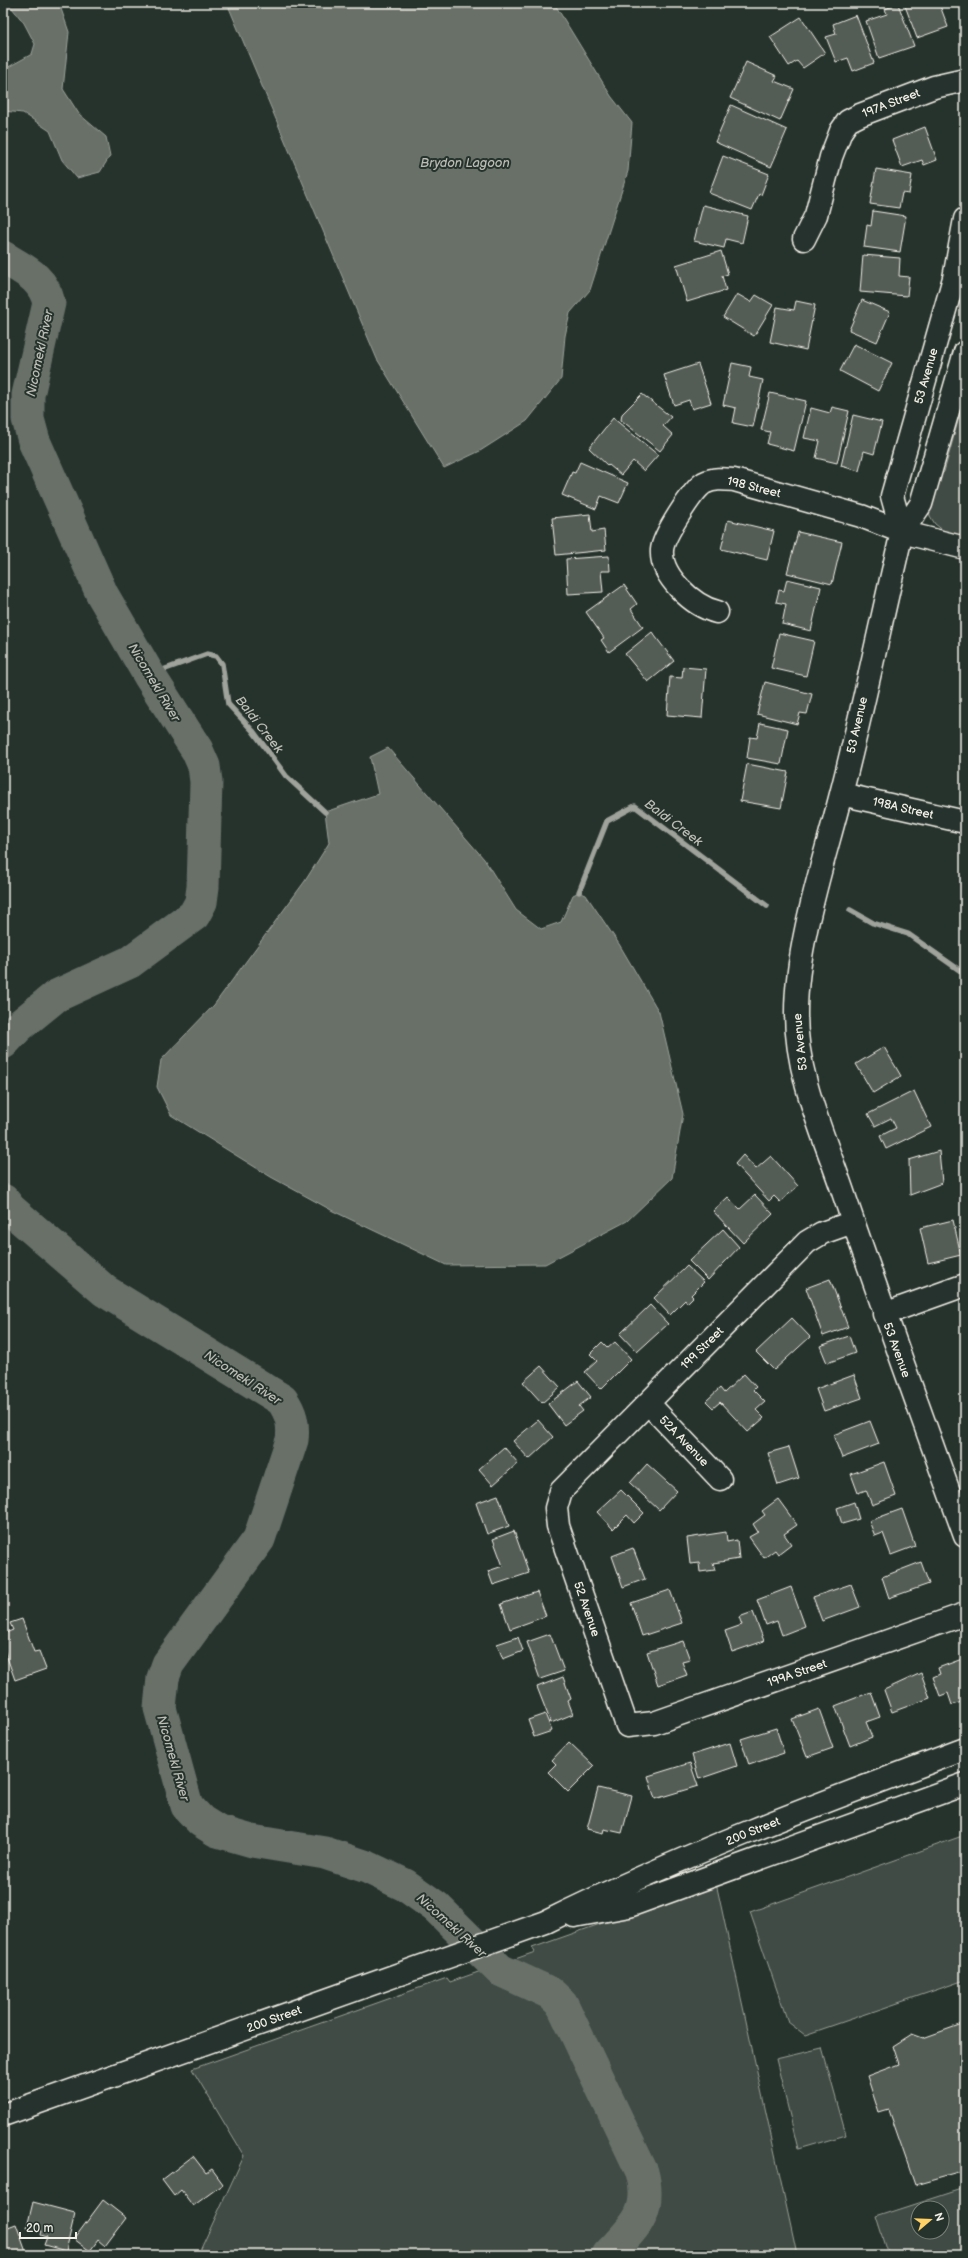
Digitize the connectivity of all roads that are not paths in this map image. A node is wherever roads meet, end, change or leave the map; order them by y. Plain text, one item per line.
1 (965, 80) edge
2 (965, 219) edge
3 (804, 239) dead end
4 (965, 352) edge
5 (902, 532) junction
6 (965, 548) edge
7 (717, 612) dead end
8 (841, 794) junction
9 (965, 822) edge
10 (853, 1222) junction
11 (965, 1285) edge
12 (884, 1314) junction
13 (648, 1403) junction
14 (720, 1479) dead end
15 (561, 1491) joint
16 (961, 1514) edge
17 (965, 1536) edge
18 (965, 1614) edge
19 (627, 1726) joint
20 (965, 1749) edge
21 (965, 1784) edge
22 (546, 1922) junction
23 (3, 2116) edge

1 - 3 street, 197A Street
2 - 5 street, 53 Avenue
4 - 5 street, 53 Avenue
5 - 6 street, 198 Street
5 - 7 street, 198 Street
5 - 8 street, 53 Avenue
8 - 9 street, 198A Street
8 - 10 street, 53 Avenue
10 - 12 street, 53 Avenue
10 - 13 street, 199 Street
11 - 12 street
12 - 16 street, 53 Avenue
13 - 14 street, 52A Avenue
13 - 15 street, 199 Street
15 - 19 street, 52 Avenue
16 - 17 street, 53 Avenue
18 - 19 street, 199A Street
20 - 22 street, 200 Street
21 - 22 street, 200 Street
22 - 23 street, 200 Street

